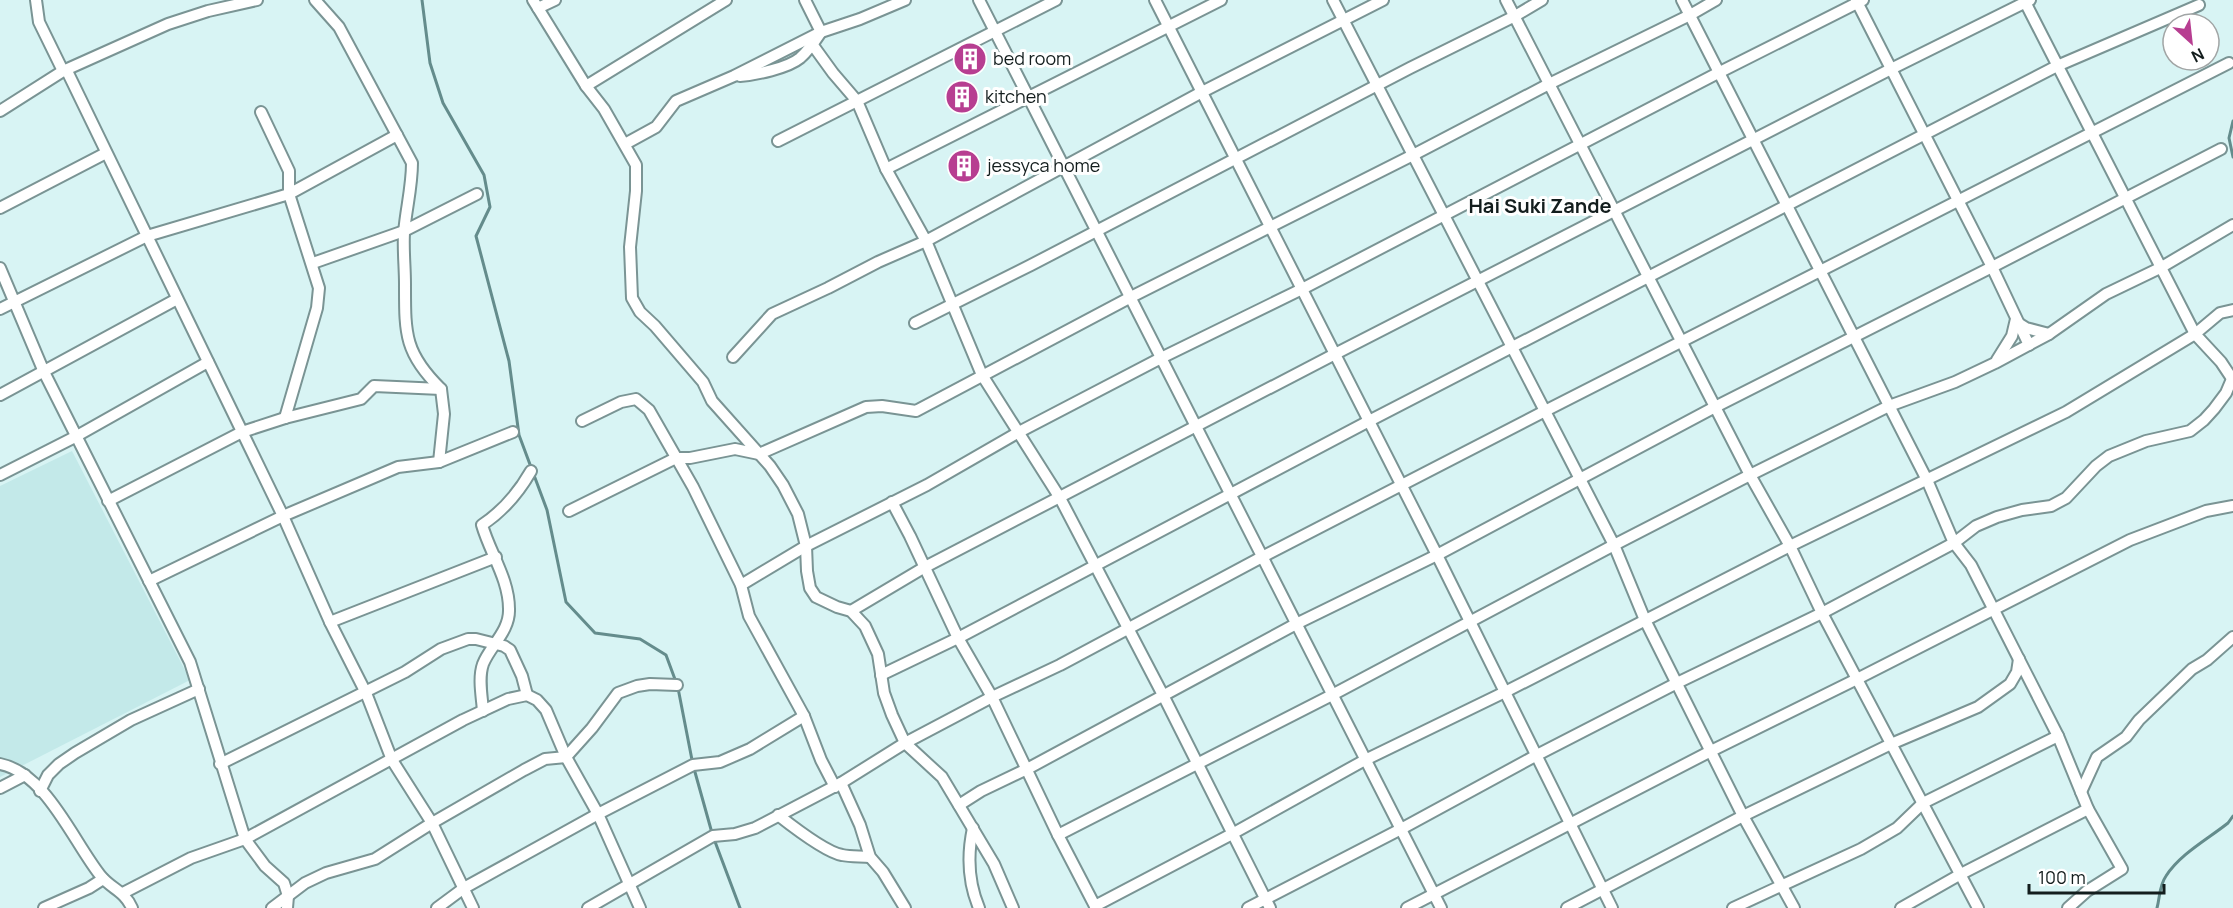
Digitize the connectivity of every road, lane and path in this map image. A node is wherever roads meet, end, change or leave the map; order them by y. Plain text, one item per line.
1 (36, 0) edge
2 (258, 0) edge
3 (315, 0) edge
4 (555, 0) edge
5 (726, 0) edge
6 (805, 0) edge
7 (905, 0) edge
8 (979, 0) edge
9 (1056, 0) edge
10 (1155, 0) edge
11 (1221, 0) edge
12 (1333, 0) edge
13 (1383, 0) edge
14 (1506, 0) edge
15 (1542, 0) edge
16 (1682, 0) edge
17 (1716, 0) edge
18 (1859, 1) edge
19 (2026, 1) edge
20 (535, 4) edge
21 (2199, 5) dead end
22 (1690, 15) junction
23 (1515, 16) junction
24 (1344, 21) junction
25 (1169, 27) junction
26 (995, 31) junction
27 (821, 32) junction
28 (812, 44) junction
29 (2229, 63) dead end
30 (2057, 66) junction
31 (1891, 69) junction
32 (65, 71) junction
33 (1718, 73) junction
34 (734, 76) junction
35 (1550, 84) junction
36 (1377, 85) junction
37 (586, 86) junction
38 (1202, 92) junction
39 (1028, 96) junction
40 (857, 101) junction
41 (0, 111) edge
42 (261, 112) dead end
43 (2091, 132) junction
44 (397, 135) junction
45 (1925, 135) junction
46 (778, 141) dead end
47 (1753, 141) junction
48 (626, 144) junction
49 (1581, 144) junction
50 (2221, 149) dead end
51 (106, 153) junction
52 (1413, 155) junction
53 (1235, 158) junction
54 (1064, 166) junction
55 (886, 169) junction
56 (289, 194) junction
57 (477, 194) dead end
58 (2125, 198) junction
59 (1958, 201) junction
60 (1786, 206) junction
61 (0, 208) edge
62 (1615, 212) junction
63 (1443, 214) junction
64 (2233, 225) edge
65 (1270, 226) junction
66 (404, 231) junction
67 (1096, 232) junction
68 (147, 236) junction
69 (926, 241) junction
70 (313, 263) junction
71 (1992, 267) junction
72 (0, 268) edge
73 (2160, 268) junction
74 (1820, 272) junction
75 (1649, 277) junction
76 (1478, 281) junction
77 (1302, 289) junction
78 (1131, 297) junction
79 (177, 299) junction
80 (14, 302) junction
81 (953, 306) junction
82 (0, 309) edge
83 (2232, 309) edge
84 (2017, 321) junction
85 (915, 323) dead end
86 (2049, 334) junction
87 (2195, 334) junction
88 (1854, 338) junction
89 (1681, 341) junction
90 (2029, 345) junction
91 (1512, 348) junction
92 (1335, 354) junction
93 (733, 357) dead end
94 (1161, 358) junction
95 (208, 362) junction
96 (1995, 363) junction
97 (44, 372) junction
98 (982, 375) junction
99 (2233, 380) edge
100 (441, 389) junction
101 (0, 395) edge
102 (1889, 406) junction
103 (1715, 407) junction
104 (1545, 411) junction
105 (285, 418) junction
106 (582, 421) dead end
107 (1369, 421) junction
108 (1197, 427) junction
109 (242, 432) junction
110 (513, 432) dead end
111 (1019, 432) junction
112 (75, 437) junction
113 (759, 454) junction
114 (676, 458) junction
115 (439, 462) junction
116 (531, 471) dead end
117 (0, 475) edge
118 (1750, 476) junction
119 (1580, 479) junction
120 (1927, 480) junction
121 (1402, 486) junction
122 (1230, 495) junction
123 (1060, 498) junction
124 (108, 501) junction
125 (892, 502) junction
126 (2233, 506) edge
127 (569, 511) dead end
128 (283, 516) junction
129 (1954, 543) junction
130 (1614, 545) junction
131 (806, 546) junction
132 (1790, 546) junction
133 (1437, 555) junction
134 (496, 557) junction
135 (1262, 557) junction
136 (1096, 566) junction
137 (925, 567) junction
138 (149, 581) junction
139 (741, 585) junction
140 (1993, 609) junction
141 (851, 611) junction
142 (1822, 613) junction
143 (1645, 620) junction
144 (330, 622) junction
145 (1471, 622) junction
146 (1296, 624) junction
147 (1127, 628) junction
148 (2233, 637) edge
149 (958, 638) junction
150 (495, 645) junction
151 (2019, 659) junction
152 (881, 675) junction
153 (1857, 680) junction
154 (1677, 683) junction
155 (677, 685) dead end
156 (199, 689) junction
157 (1505, 692) junction
158 (366, 693) junction
159 (526, 695) junction
160 (1332, 695) junction
161 (992, 697) junction
162 (1164, 697) junction
163 (483, 711) junction
164 (804, 716) junction
165 (2058, 736) junction
166 (906, 743) junction
167 (1891, 744) junction
168 (1711, 751) junction
169 (1537, 755) junction
170 (566, 757) junction
171 (392, 760) junction
172 (1365, 760) junction
173 (1197, 763) junction
174 (0, 764) edge
175 (220, 764) junction
176 (1027, 769) junction
177 (25, 776) junction
178 (838, 785) junction
179 (0, 788) edge
180 (40, 791) junction
181 (2081, 792) junction
182 (1923, 803) junction
183 (959, 805) junction
184 (2088, 809) junction
185 (598, 814) junction
186 (778, 815) junction
187 (1743, 816) junction
188 (432, 823) junction
189 (1570, 823) junction
190 (973, 828) junction
191 (1401, 829) junction
192 (1232, 834) junction
193 (1058, 835) junction
194 (245, 839) junction
195 (870, 857) junction
196 (1961, 874) junction
197 (103, 879) junction
198 (1783, 884) junction
199 (630, 885) junction
200 (464, 888) junction
201 (1603, 889) junction
202 (123, 893) junction
203 (1434, 895) junction
204 (288, 896) junction
205 (1268, 903) edge
206 (903, 907) edge
207 (1096, 907) edge
208 (44, 908) edge
209 (132, 908) edge
210 (272, 908) edge
211 (287, 908) edge
212 (437, 908) edge
213 (473, 908) edge
214 (588, 908) edge
215 (640, 908) edge
216 (979, 908) edge
217 (1013, 908) edge
218 (1248, 908) edge
219 (1407, 908) edge
220 (1441, 908) edge
221 (1567, 908) edge
222 (1612, 908) edge
223 (1733, 908) edge
224 (1794, 908) edge
225 (1901, 908) edge
226 (1978, 908) edge
227 (2068, 908) edge

1 - 32 street
2 - 32 street
3 - 44 street
4 - 20 street
5 - 37 street
6 - 27 street
7 - 27 street
8 - 26 street
9 - 26 street
10 - 25 street
11 - 25 street
12 - 24 street
13 - 24 street
14 - 23 street
15 - 23 street
16 - 22 street
17 - 22 street
18 - 31 street
18 - 33 street
19 - 30 street
19 - 31 street
20 - 37 street
21 - 30 street
22 - 33 street
22 - 35 street
23 - 35 street
23 - 36 street
24 - 36 street
24 - 38 street
25 - 38 street
25 - 39 street
26 - 39 street
26 - 40 street
27 - 28 street
27 - 34 street
28 - 34 street
28 - 40 street
29 - 43 street
30 - 43 street
30 - 45 street
31 - 45 street
31 - 47 street
32 - 41 street
32 - 51 street
33 - 47 street
33 - 49 street
34 - 48 street
35 - 49 street
35 - 52 street
36 - 52 street
36 - 53 street
37 - 48 street
38 - 53 street
38 - 54 street
39 - 54 street
39 - 55 street
40 - 46 street
40 - 55 street
42 - 56 street
43 - 58 street
43 - 59 street
44 - 56 street
44 - 66 street
45 - 59 street
45 - 60 street
47 - 60 street
47 - 62 street
48 - 113 street
49 - 62 street
49 - 63 street
50 - 58 street
51 - 61 street
51 - 68 street
52 - 63 street
52 - 65 street
53 - 65 street
53 - 67 street
54 - 67 street
54 - 69 street
55 - 69 street
56 - 68 street
56 - 70 street
57 - 66 street
58 - 71 street
58 - 73 street
59 - 71 street
59 - 74 street
60 - 74 street
60 - 75 street
62 - 75 street
62 - 76 street
63 - 76 street
63 - 77 street
64 - 73 street
65 - 77 street
65 - 78 street
66 - 70 street
66 - 100 street
67 - 78 street
67 - 81 street
68 - 79 street
68 - 80 street
69 - 81 street
69 - 93 street
70 - 105 street
71 - 84 street
71 - 88 street
72 - 80 street
73 - 86 street
73 - 87 street
74 - 88 street
74 - 89 street
75 - 89 street
75 - 91 street
76 - 91 street
76 - 92 street
77 - 92 street
77 - 94 street
78 - 94 street
78 - 98 street
79 - 95 street
79 - 97 street
80 - 82 street
80 - 97 street
81 - 85 street
81 - 98 street
83 - 87 street
84 - 86 street
84 - 90 street
84 - 96 street
86 - 90 street
87 - 99 street
87 - 120 street
88 - 102 street
88 - 103 street
89 - 103 street
89 - 104 street
90 - 96 street
91 - 104 street
91 - 107 street
92 - 107 street
92 - 108 street
94 - 108 street
94 - 111 street
95 - 109 street
95 - 112 street
96 - 102 street
97 - 101 street
97 - 112 street
98 - 111 street
98 - 113 street
99 - 129 street
100 - 105 street
100 - 115 street
102 - 118 street
102 - 120 street
103 - 118 street
103 - 119 street
104 - 119 street
104 - 121 street
105 - 109 street
106 - 114 street
107 - 121 street
107 - 122 street
108 - 122 street
108 - 123 street
109 - 124 street
109 - 128 street
110 - 115 street
111 - 123 street
111 - 125 street
112 - 117 street
112 - 124 street
113 - 114 street
113 - 131 street
114 - 127 street
114 - 139 street
115 - 128 street
116 - 134 street
118 - 130 street
118 - 132 street
119 - 130 street
119 - 133 street
120 - 129 street
120 - 132 street
121 - 133 street
121 - 135 street
122 - 135 street
122 - 136 street
123 - 136 street
123 - 137 street
124 - 138 street
125 - 131 street
125 - 137 street
126 - 140 street
128 - 138 street
128 - 144 street
129 - 140 street
129 - 142 street
130 - 143 street
130 - 145 street
131 - 139 street
131 - 141 street
132 - 142 street
132 - 143 street
133 - 145 street
133 - 146 street
134 - 144 street
134 - 150 street
135 - 146 street
135 - 147 street
136 - 147 street
136 - 149 street
137 - 141 street
137 - 149 street
138 - 156 street
139 - 164 street
140 - 151 street
140 - 153 street
141 - 152 street
142 - 153 street
142 - 154 street
143 - 154 street
143 - 157 street
144 - 158 street
145 - 157 street
145 - 160 street
146 - 160 street
146 - 162 street
147 - 161 street
147 - 162 street
148 - 181 street
149 - 152 street
149 - 161 street
150 - 158 street
150 - 159 street
150 - 163 street
151 - 165 street
151 - 167 street
152 - 166 street
153 - 167 street
153 - 168 street
154 - 168 street
154 - 169 street
155 - 170 street
156 - 175 street
156 - 180 street
157 - 169 street
157 - 172 street
158 - 171 street
158 - 175 street
159 - 163 street
159 - 170 street
160 - 172 street
160 - 173 street
161 - 166 street
161 - 176 street
162 - 173 street
162 - 176 street
163 - 171 street
164 - 178 street
164 - 185 street
165 - 181 street
165 - 182 street
166 - 178 street
166 - 183 street
167 - 182 street
167 - 187 street
168 - 187 street
168 - 189 street
169 - 189 street
169 - 191 street
170 - 185 street
170 - 188 street
171 - 188 street
171 - 194 street
172 - 191 street
172 - 192 street
173 - 192 street
173 - 193 street
174 - 177 street
175 - 194 street
176 - 183 street
176 - 193 street
177 - 179 street
177 - 180 street
178 - 186 street
178 - 195 street
180 - 197 street
181 - 184 street
182 - 196 street
182 - 198 street
183 - 190 street
184 - 196 street
184 - 227 street
185 - 199 street
185 - 200 street
186 - 195 street
186 - 199 street
187 - 198 street
187 - 201 street
188 - 200 street
188 - 204 street
189 - 201 street
189 - 203 street
190 - 216 street
190 - 217 street
191 - 203 street
191 - 205 street
192 - 205 street
192 - 207 street
193 - 207 street
194 - 202 street
194 - 204 street
195 - 206 street
196 - 225 street
196 - 226 street
197 - 202 street
197 - 208 street
198 - 223 street
198 - 224 street
199 - 214 street
199 - 215 street
200 - 212 street
200 - 213 street
201 - 221 street
201 - 222 street
202 - 209 street
203 - 219 street
203 - 220 street
204 - 210 street
204 - 211 street
205 - 218 street

